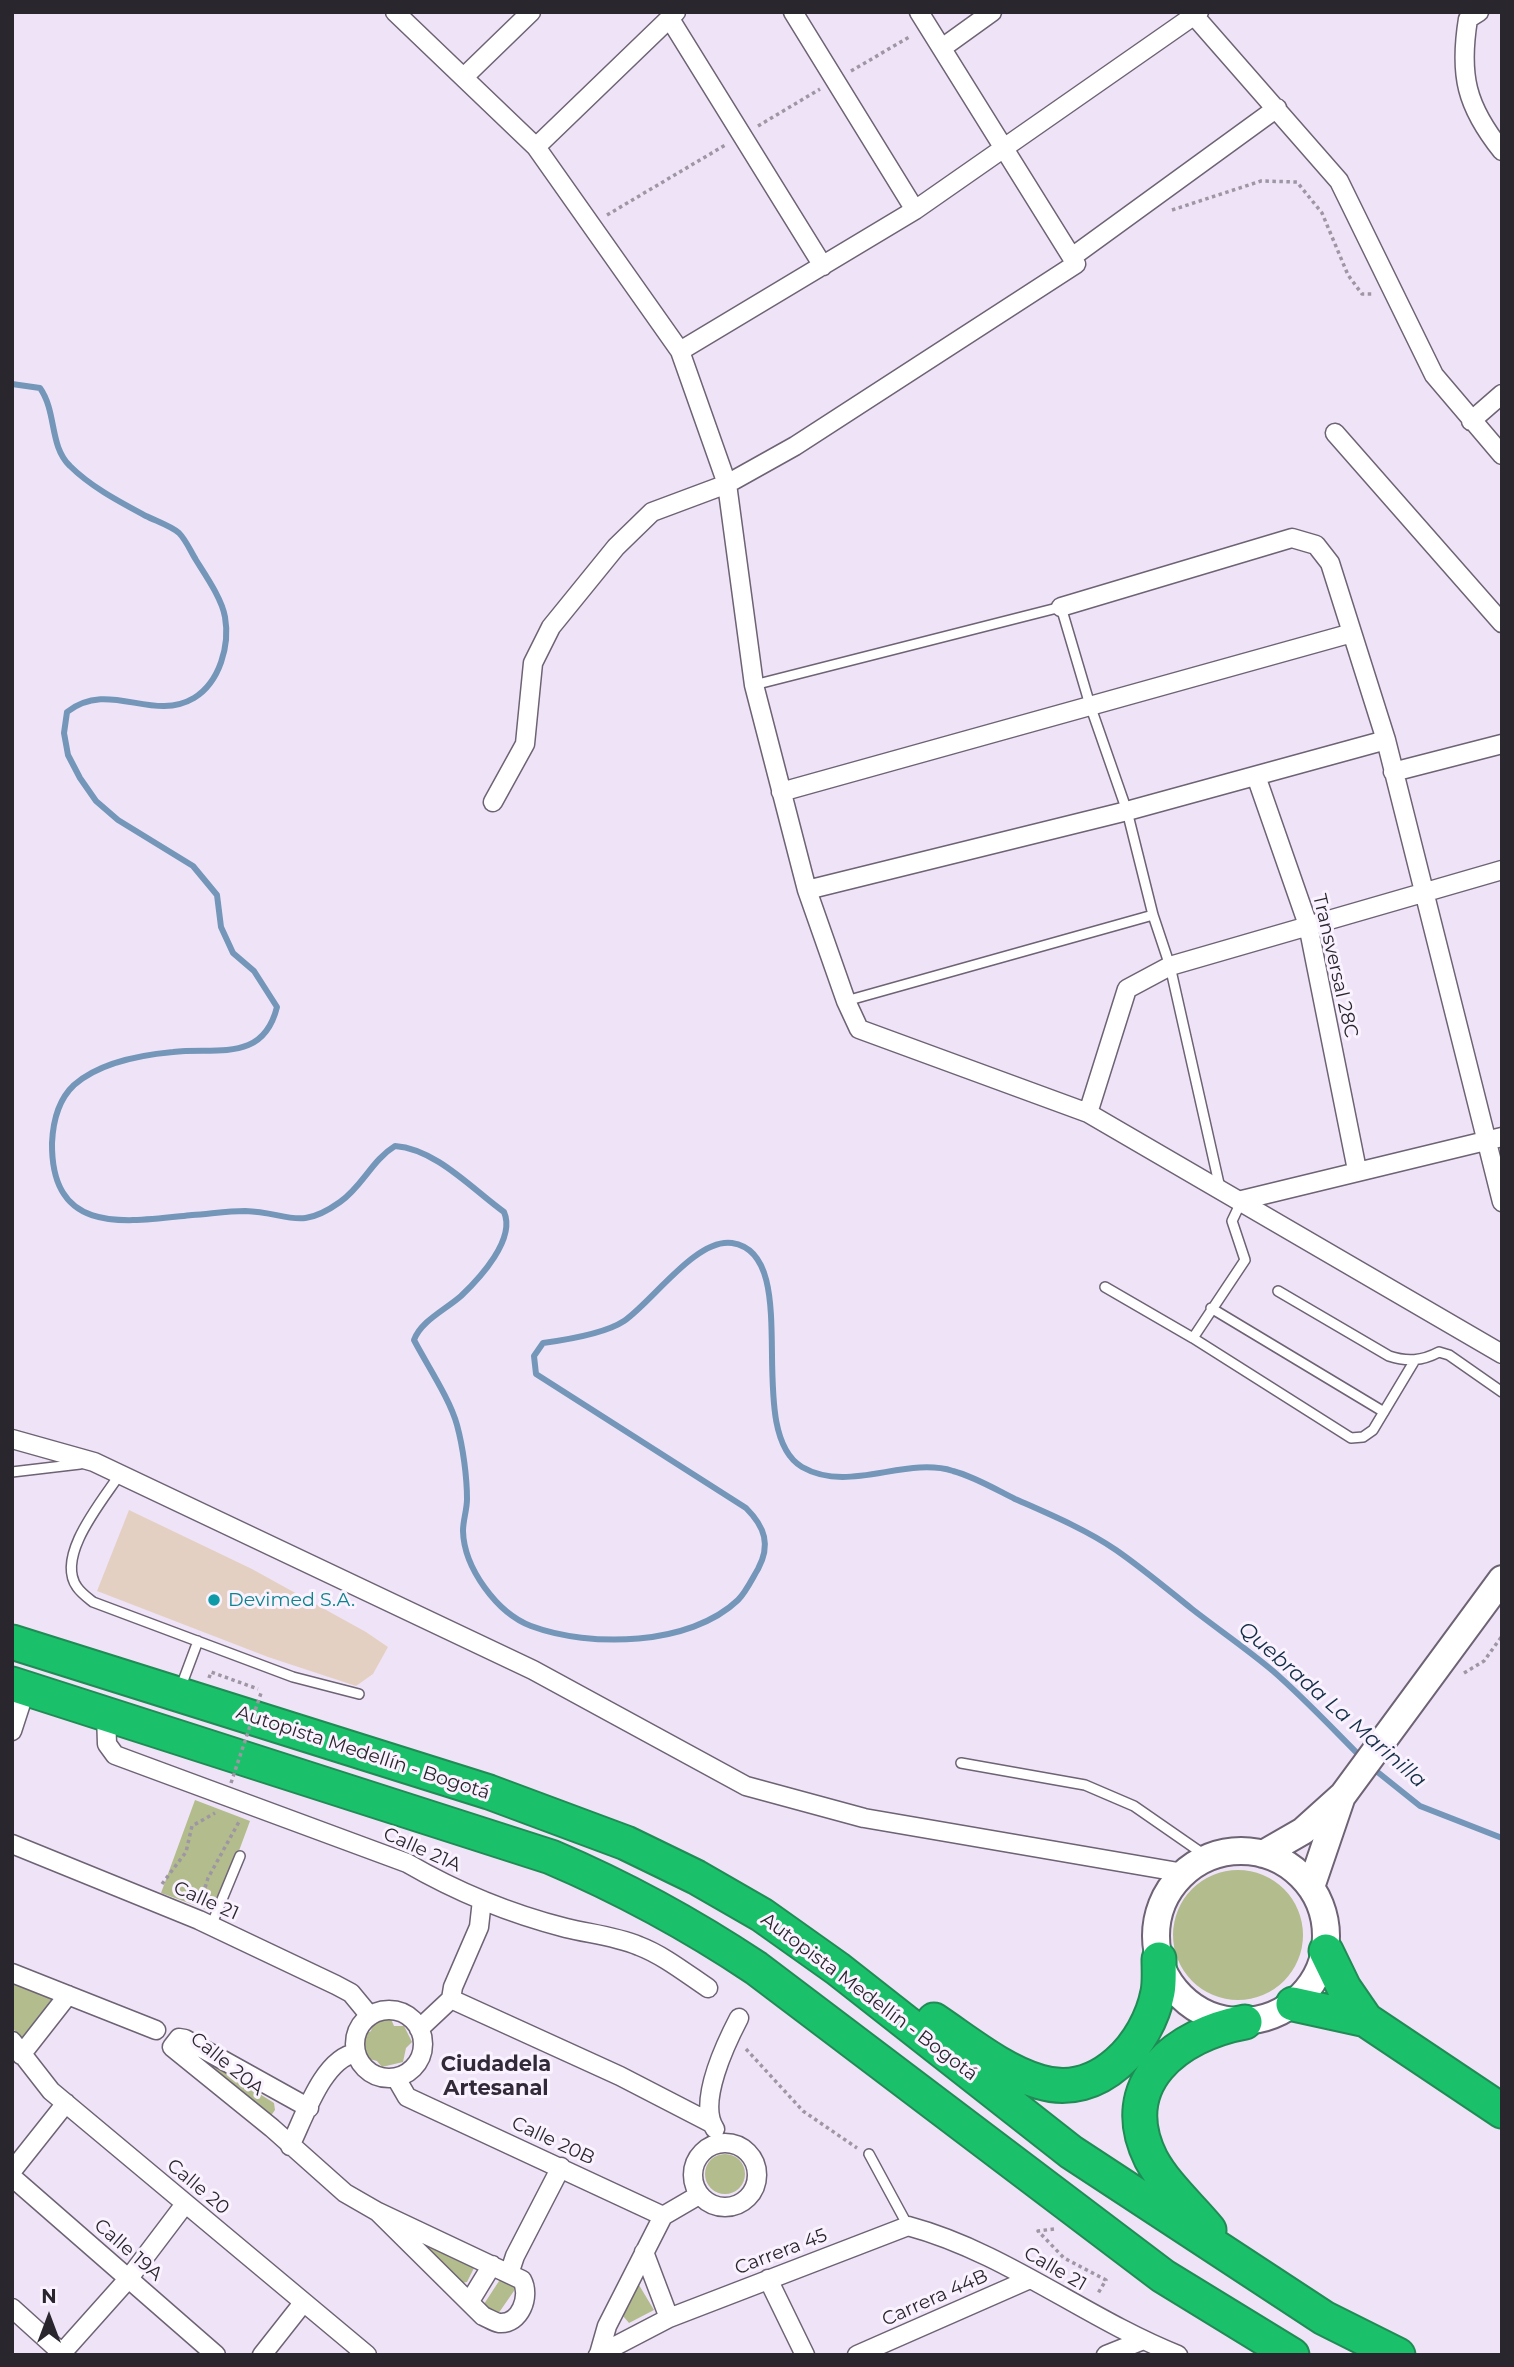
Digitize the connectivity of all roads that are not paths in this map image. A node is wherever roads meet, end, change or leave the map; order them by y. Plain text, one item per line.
1 (395, 12) edge
2 (531, 12) edge
3 (793, 12) edge
4 (919, 12) edge
5 (992, 12) edge
6 (1479, 12) edge
7 (1195, 13) edge
8 (673, 15) edge
9 (942, 48) junction
10 (465, 76) junction
11 (1277, 108) junction
12 (536, 147) junction
13 (1004, 148) junction
14 (1501, 149) edge
15 (915, 210) junction
16 (1072, 257) junction
17 (823, 266) junction
18 (680, 351) junction
19 (1502, 394) edge
20 (1471, 421) junction
21 (1335, 433) dead end
22 (1502, 455) edge
23 (727, 484) junction
24 (1061, 607) junction
25 (1502, 623) edge
26 (1352, 634) junction
27 (754, 685) junction
28 (1090, 705) junction
29 (1386, 740) junction
30 (1502, 744) edge
31 (1393, 772) junction
32 (1256, 776) junction
33 (781, 792) junction
34 (493, 802) dead end
35 (1127, 811) junction
36 (1502, 870) edge
37 (807, 890) junction
38 (1424, 890) junction
39 (1153, 915) junction
40 (1308, 925) junction
41 (1170, 966) junction
42 (846, 1001) junction
43 (1088, 1112) junction
44 (1494, 1139) edge
45 (1357, 1170) junction
46 (1220, 1188) junction
47 (1242, 1200) junction
48 (1502, 1202) edge
49 (1105, 1287) dead end
50 (1278, 1291) dead end
51 (1211, 1308) junction
52 (1194, 1338) junction
53 (1502, 1354) edge
54 (1415, 1360) junction
55 (1502, 1392) edge
56 (1384, 1412) junction
57 (12, 1439) edge
58 (94, 1462) junction
59 (12, 1472) edge
60 (120, 1474) junction
61 (1502, 1579) edge
62 (12, 1642) edge
63 (198, 1642) junction
64 (19, 1686) edge
65 (178, 1695) junction
66 (359, 1695) dead end
67 (106, 1713) junction
68 (12, 1731) edge
69 (961, 1763) dead end
70 (1349, 1786) junction
71 (12, 1844) edge
72 (1263, 1854) junction
73 (240, 1856) dead end
74 (1209, 1858) junction
75 (1184, 1873) junction
76 (1311, 1887) junction
77 (482, 1900) junction
78 (205, 1923) junction
79 (1326, 1951) junction
80 (1159, 1959) junction
81 (838, 1969) junction
82 (12, 1973) edge
83 (708, 1988) dead end
84 (68, 1995) junction
85 (451, 1999) junction
86 (1293, 2004) junction
87 (370, 2016) junction
88 (739, 2018) road end
89 (1366, 2020) junction
90 (1245, 2022) junction
91 (419, 2029) junction
92 (156, 2030) dead end
93 (16, 2048) edge
94 (356, 2053) junction
95 (396, 2078) junction
96 (65, 2103) junction
97 (309, 2108) junction
98 (1502, 2110) edge
99 (711, 2123) junction
100 (724, 2143) junction
101 (290, 2146) junction
102 (869, 2154) road end
103 (561, 2167) junction
104 (12, 2171) edge
105 (12, 2177) edge
106 (699, 2194) junction
107 (185, 2204) junction
108 (378, 2213) junction
109 (663, 2216) junction
110 (908, 2226) junction
111 (644, 2252) junction
112 (1233, 2258) junction
113 (492, 2266) junction
114 (510, 2272) junction
115 (129, 2278) junction
116 (768, 2279) junction
117 (1030, 2279) junction
118 (470, 2301) junction
119 (303, 2303) junction
120 (12, 2308) edge
121 (669, 2318) junction
122 (1141, 2341) junction
123 (63, 2354) edge
124 (216, 2355) edge
125 (262, 2355) edge
126 (367, 2355) edge
127 (598, 2355) edge
128 (805, 2355) edge
129 (857, 2355) edge
130 (1106, 2355) edge
131 (1178, 2355) edge
132 (1292, 2355) edge
133 (1398, 2355) edge

1 - 10 street
2 - 10 street
3 - 15 street
4 - 9 street
5 - 9 street
6 - 14 street
7 - 11 street
7 - 13 street
8 - 12 street
8 - 17 street
9 - 13 street
10 - 12 street
11 - 16 street
11 - 20 street
12 - 18 street
13 - 15 street
13 - 16 street
15 - 17 street
16 - 23 street
17 - 18 street
18 - 23 street
19 - 20 street
20 - 22 street
21 - 25 street
23 - 27 street
23 - 34 street
24 - 26 street
24 - 27 lane
24 - 28 lane
26 - 28 street
26 - 29 street
27 - 33 street
28 - 33 street
28 - 35 lane
29 - 31 street
29 - 32 street
30 - 31 street
31 - 38 street
32 - 35 street
32 - 40 street, Transversal 28C
33 - 37 street
35 - 37 street
35 - 39 lane
36 - 38 street
37 - 42 street
38 - 40 street
38 - 44 street
39 - 41 lane
39 - 42 lane
40 - 41 street
40 - 45 street, Transversal 28C
41 - 43 street
41 - 46 lane
42 - 43 street
43 - 46 street
44 - 45 street
44 - 48 street
45 - 47 street
46 - 47 street
47 - 51 lane
47 - 53 street
49 - 52 lane
50 - 54 lane
51 - 52 lane
51 - 56 lane
52 - 56 lane
54 - 55 lane
54 - 56 lane
57 - 58 street
58 - 59 lane
58 - 60 street
60 - 63 lane
60 - 75 street
61 - 70 main road
62 - 65 highway, Autopista Medellín - Bogotá
63 - 65 lane
63 - 66 lane
64 - 67 highway, Autopista Medellín - Bogotá
64 - 68 street
65 - 81 highway, Autopista Medellín - Bogotá
67 - 77 street, Calle 21A
67 - 132 highway, Autopista Medellín - Bogotá
69 - 74 lane
70 - 72 main road
70 - 76 main road
71 - 78 street, Calle 21
72 - 74 main road
72 - 76 main road
73 - 78 lane
74 - 75 main road
75 - 80 main road
76 - 79 main road
77 - 83 street, Calle 21A
77 - 85 street
78 - 87 street, Calle 21
79 - 86 main road
79 - 89 highway
80 - 81 highway
80 - 90 main road
81 - 112 highway, Autopista Medellín - Bogotá
82 - 84 street
84 - 92 street
84 - 93 street
85 - 91 street
85 - 99 street
86 - 89 highway
86 - 90 main road
87 - 91 street
87 - 94 street
88 - 99 street
89 - 98 highway
90 - 112 highway
91 - 95 street
93 - 96 street, Calle 20
94 - 95 street
94 - 97 street
95 - 103 street, Calle 20B
96 - 104 street
96 - 107 street, Calle 20
97 - 101 street
97 - 101 street, Calle 20A
99 - 100 street
100 - 106 street
100 - 106 street
101 - 108 street, Calle 20A
102 - 110 lane
103 - 109 street, Calle 20B
103 - 114 street
105 - 115 street, Calle 19A
106 - 109 street
107 - 115 street
107 - 119 street, Calle 20
108 - 113 street, Calle 20A
108 - 118 street, Calle 20A
109 - 111 street, Carrera 45
110 - 116 street, Carrera 45
110 - 117 street, Calle 21
111 - 121 street
111 - 127 street, Carrera 45
112 - 133 highway, Autopista Medellín - Bogotá
113 - 114 street, Calle 20A
113 - 118 street
114 - 118 street, Calle 20A
115 - 123 street
115 - 124 street, Calle 19A
116 - 121 street, Carrera 45
116 - 128 street
117 - 122 street, Calle 21
117 - 129 street, Carrera 44B
119 - 125 street
119 - 126 street, Calle 20
120 - 123 street
121 - 127 street, Carrera 45
122 - 130 street
122 - 131 street, Calle 21

